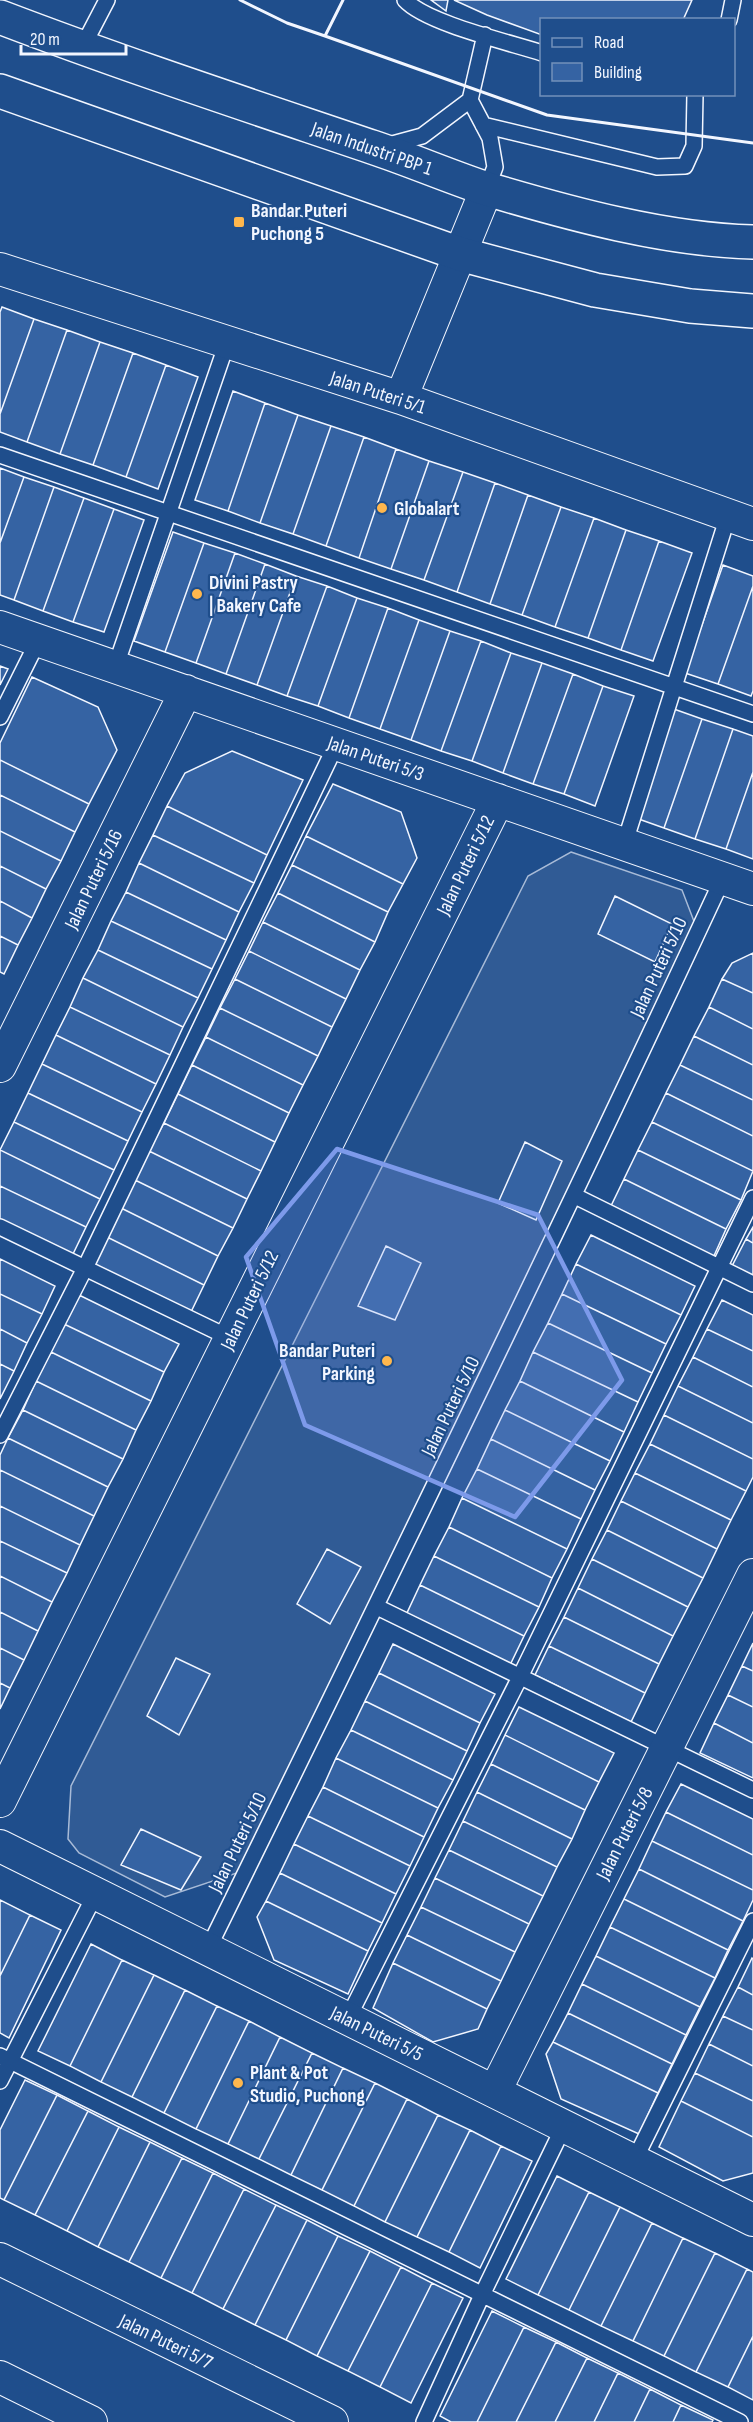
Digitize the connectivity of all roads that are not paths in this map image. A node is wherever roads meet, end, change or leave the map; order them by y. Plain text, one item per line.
1 (107, 0) edge
2 (405, 0) edge
3 (733, 0) edge
4 (0, 17) edge
5 (729, 18) edge
6 (485, 35) junction
7 (82, 48) junction
8 (540, 52) edge
9 (0, 91) edge
10 (695, 96) edge
11 (470, 100) junction
12 (483, 125) junction
13 (376, 148) junction
14 (487, 188) junction
15 (749, 236) edge
16 (460, 254) junction
17 (0, 269) edge
18 (753, 311) edge
19 (227, 343) junction
20 (401, 398) junction
21 (0, 455) edge
22 (168, 513) junction
23 (741, 520) edge
24 (0, 627) edge
25 (38, 641) junction
26 (115, 668) junction
27 (675, 686) junction
28 (186, 692) junction
29 (753, 714) edge
30 (0, 717) edge
31 (336, 745) junction
32 (498, 800) junction
33 (624, 845) junction
34 (723, 878) junction
35 (753, 889) edge
36 (0, 1066) edge
37 (575, 1196) junction
38 (753, 1198) edge
39 (0, 1227) edge
40 (720, 1267) junction
41 (85, 1268) junction
42 (753, 1284) edge
43 (230, 1338) junction
44 (0, 1435) edge
45 (753, 1575) edge
46 (377, 1607) junction
47 (520, 1677) junction
48 (667, 1748) junction
49 (753, 1790) edge
50 (0, 1801) edge
51 (0, 1846) edge
52 (96, 1893) junction
53 (753, 1921) edge
54 (208, 1949) junction
55 (348, 2018) junction
56 (5, 2058) edge
57 (0, 2081) edge
58 (495, 2091) junction
59 (564, 2126) junction
60 (634, 2161) junction
61 (753, 2220) edge
62 (0, 2259) edge
63 (482, 2295) junction
64 (0, 2377) edge
65 (91, 2422) edge
66 (332, 2422) edge
67 (424, 2422) edge
68 (740, 2422) edge

1 - 7 lane
2 - 6 lane
3 - 5 lane
4 - 7 main road, Jalan Industri PBP 1
6 - 8 lane
6 - 11 lane
7 - 13 main road, Jalan Industri PBP 1
9 - 16 main road
10 - 12 lane
11 - 12 lane
11 - 13 lane
12 - 14 lane
13 - 14 main road, Jalan Industri PBP 1
14 - 15 main road, Jalan Industri PBP 1
14 - 16 street
16 - 18 main road
16 - 20 street
17 - 19 street, Jalan Puteri 5/1
19 - 20 street, Jalan Puteri 5/1
19 - 22 lane
20 - 23 street, Jalan Puteri 5/1
21 - 22 lane
22 - 26 lane
22 - 27 lane
23 - 27 lane
24 - 25 street, Jalan Puteri 5/3
25 - 26 street, Jalan Puteri 5/3
25 - 30 lane
26 - 28 street, Jalan Puteri 5/3
27 - 29 lane
27 - 33 lane
28 - 31 street, Jalan Puteri 5/3
28 - 36 street, Jalan Puteri 5/16
31 - 32 street, Jalan Puteri 5/3
31 - 41 lane
32 - 33 street, Jalan Puteri 5/3
32 - 43 street, Jalan Puteri 5/12
33 - 34 street, Jalan Puteri 5/3
34 - 35 street, Jalan Puteri 5/3
34 - 37 lane, Jalan Puteri 5/10
37 - 40 lane
37 - 46 lane, Jalan Puteri 5/10
38 - 40 lane
39 - 41 lane
40 - 42 lane
40 - 47 lane
41 - 43 lane
41 - 44 lane
43 - 50 street, Jalan Puteri 5/12
45 - 48 street, Jalan Puteri 5/8
46 - 47 lane
46 - 54 lane, Jalan Puteri 5/10
47 - 48 lane
47 - 55 lane
48 - 49 lane
48 - 58 street, Jalan Puteri 5/8
51 - 52 street, Jalan Puteri 5/5
52 - 54 street, Jalan Puteri 5/5
52 - 56 lane
53 - 60 lane
54 - 55 street, Jalan Puteri 5/5
55 - 58 street, Jalan Puteri 5/5
56 - 57 lane
56 - 63 lane
58 - 59 street, Jalan Puteri 5/5
59 - 60 street, Jalan Puteri 5/5
59 - 63 lane
60 - 61 street, Jalan Puteri 5/5
62 - 66 street, Jalan Puteri 5/7
63 - 67 lane
63 - 68 lane
64 - 65 street

